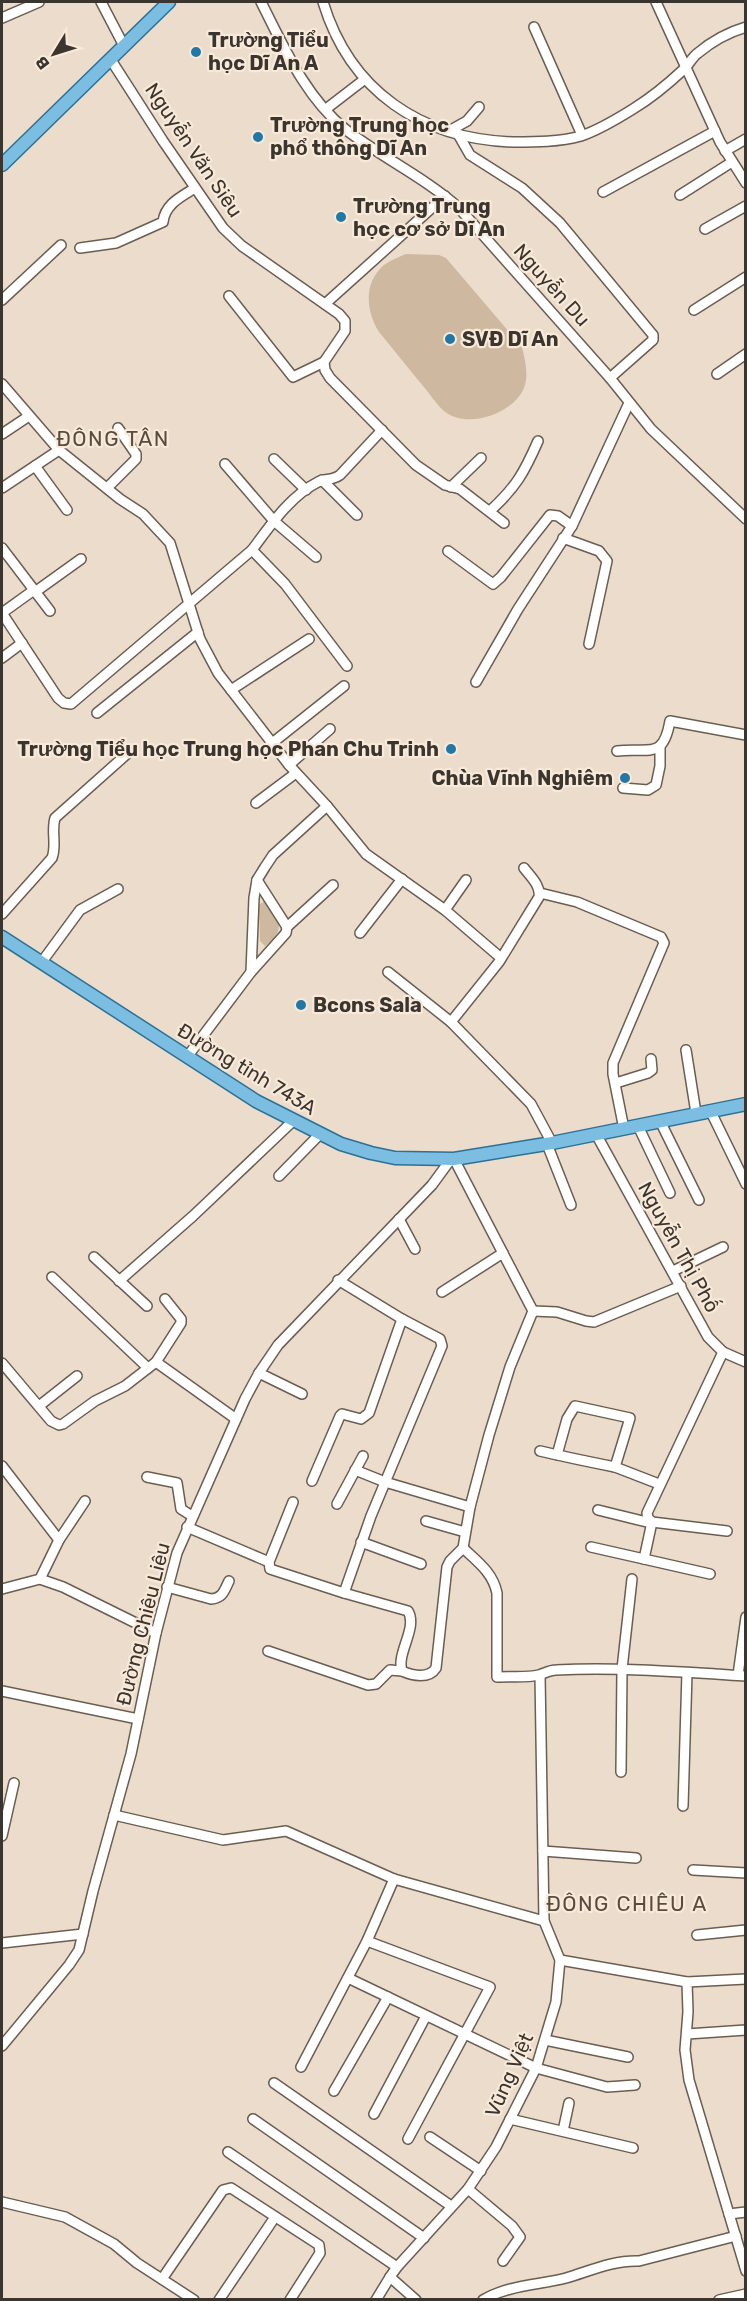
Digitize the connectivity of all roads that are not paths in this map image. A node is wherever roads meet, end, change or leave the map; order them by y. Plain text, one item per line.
1 (39, 2) edge
2 (101, 2) edge
3 (169, 2) edge
4 (261, 2) edge
5 (323, 2) edge
6 (656, 2) edge
7 (2, 18) edge
8 (534, 27) dead end
9 (746, 27) edge
10 (124, 46) junction
11 (111, 60) junction
12 (685, 68) junction
13 (365, 79) junction
14 (479, 107) dead end
15 (326, 110) junction
16 (715, 131) junction
17 (454, 133) junction
18 (582, 135) junction
19 (746, 139) edge
20 (725, 151) junction
21 (3, 159) edge
22 (732, 162) junction
23 (746, 183) edge
24 (195, 188) junction
25 (603, 192) dead end
26 (680, 195) dead end
27 (445, 196) junction
28 (746, 206) edge
29 (705, 229) dead end
30 (61, 245) dead end
31 (80, 248) dead end
32 (746, 277) edge
33 (229, 296) dead end
34 (2, 300) edge
35 (325, 304) junction
36 (694, 310) dead end
37 (746, 354) edge
38 (324, 362) junction
39 (717, 374) dead end
40 (610, 378) junction
41 (2, 384) edge
42 (629, 403) junction
43 (29, 416) junction
44 (118, 428) dead end
45 (382, 430) junction
46 (2, 434) edge
47 (538, 441) dead end
48 (59, 450) junction
49 (481, 458) dead end
50 (274, 459) dead end
51 (225, 464) dead end
52 (35, 466) junction
53 (322, 480) junction
54 (451, 487) junction
55 (2, 488) edge
56 (106, 488) junction
57 (306, 490) junction
58 (67, 510) dead end
59 (490, 511) junction
60 (357, 515) dead end
61 (746, 519) edge
62 (274, 521) junction
63 (504, 523) dead end
64 (572, 526) junction
65 (563, 538) junction
66 (2, 548) edge
67 (252, 550) junction
68 (448, 551) dead end
69 (316, 557) dead end
70 (81, 559) dead end
71 (34, 591) junction
72 (189, 602) junction
73 (50, 612) dead end
74 (2, 613) edge
75 (198, 632) junction
76 (309, 639) dead end
77 (22, 643) junction
78 (589, 644) dead end
79 (2, 658) edge
80 (347, 666) dead end
81 (476, 682) dead end
82 (344, 686) dead end
83 (231, 690) junction
84 (97, 713) dead end
85 (330, 729) dead end
86 (746, 735) edge
87 (271, 744) junction
88 (660, 747) junction
89 (617, 751) dead end
90 (128, 753) dead end
91 (289, 765) junction
92 (296, 773) junction
93 (623, 788) dead end
94 (256, 803) dead end
95 (327, 806) junction
96 (524, 868) dead end
97 (402, 879) junction
98 (257, 880) junction
99 (466, 880) dead end
100 (333, 885) dead end
101 (118, 889) dead end
102 (540, 892) junction
103 (446, 910) junction
104 (2, 914) edge
105 (287, 927) junction
106 (360, 933) dead end
107 (2, 937) edge
108 (501, 958) junction
109 (41, 963) junction
110 (251, 972) junction
111 (388, 972) dead end
112 (451, 1022) junction
113 (686, 1050) dead end
114 (187, 1057) junction
115 (651, 1059) dead end
116 (616, 1083) junction
117 (746, 1104) edge
118 (710, 1110) junction
119 (696, 1113) junction
120 (293, 1121) junction
121 (660, 1121) junction
122 (638, 1126) junction
123 (624, 1129) junction
124 (320, 1134) junction
125 (596, 1134) junction
126 (550, 1143) junction
127 (453, 1159) junction
128 (279, 1176) dead end
129 (746, 1184) edge
130 (670, 1193) dead end
131 (699, 1200) dead end
132 (571, 1205) dead end
133 (399, 1219) junction
134 (723, 1247) dead end
135 (415, 1249) dead end
136 (503, 1253) junction
137 (94, 1257) dead end
138 (673, 1271) junction
139 (52, 1276) dead end
140 (338, 1280) junction
141 (119, 1281) junction
142 (681, 1287) junction
143 (442, 1292) dead end
144 (165, 1299) dead end
145 (147, 1306) dead end
146 (533, 1311) junction
147 (402, 1318) junction
148 (723, 1352) junction
149 (746, 1362) edge
150 (2, 1363) edge
151 (152, 1365) junction
152 (259, 1373) junction
153 (77, 1376) dead end
154 (302, 1394) dead end
155 (39, 1406) junction
156 (236, 1419) junction
157 (540, 1451) dead end
158 (557, 1455) junction
159 (363, 1456) dead end
160 (2, 1466) edge
161 (615, 1467) junction
162 (355, 1470) junction
163 (147, 1477) dead end
164 (312, 1481) dead end
165 (385, 1482) junction
166 (659, 1484) junction
167 (85, 1501) dead end
168 (293, 1502) dead end
169 (337, 1504) dead end
170 (470, 1507) junction
171 (598, 1510) dead end
172 (192, 1516) junction
173 (426, 1521) dead end
174 (652, 1522) junction
175 (187, 1527) junction
176 (727, 1531) dead end
177 (465, 1532) junction
178 (59, 1540) junction
179 (361, 1542) junction
180 (591, 1546) dead end
181 (463, 1548) junction
182 (644, 1560) junction
183 (269, 1562) junction
184 (421, 1564) dead end
185 (710, 1575) dead end
186 (632, 1579) dead end
187 (40, 1580) junction
188 (229, 1581) dead end
189 (167, 1587) junction
190 (2, 1589) edge
191 (344, 1593) junction
192 (746, 1617) edge
193 (156, 1633) junction
194 (268, 1651) dead end
195 (622, 1669) junction
196 (402, 1671) junction
197 (687, 1673) junction
198 (540, 1674) junction
199 (742, 1676) edge
200 (2, 1691) edge
201 (138, 1719) junction
202 (621, 1772) dead end
203 (14, 1783) dead end
204 (5, 1800) edge
205 (683, 1806) dead end
206 (114, 1815) junction
207 (2, 1836) edge
208 (543, 1851) junction
209 (636, 1858) dead end
210 (693, 1870) dead end
211 (746, 1873) edge
212 (394, 1879) junction
213 (544, 1921) junction
214 (746, 1929) edge
215 (83, 1934) junction
216 (697, 1935) dead end
217 (367, 1941) junction
218 (2, 1942) edge
219 (560, 1960) junction
220 (348, 1978) junction
221 (746, 1979) edge
222 (687, 1983) junction
223 (388, 1997) junction
224 (426, 2016) junction
225 (746, 2030) edge
226 (465, 2033) junction
227 (687, 2034) junction
228 (545, 2040) junction
229 (2, 2046) edge
230 (628, 2057) dead end
231 (301, 2067) dead end
232 (536, 2068) junction
233 (274, 2083) dead end
234 (635, 2085) dead end
235 (334, 2091) dead end
236 (569, 2103) dead end
237 (374, 2114) dead end
238 (253, 2119) dead end
239 (510, 2119) junction
240 (563, 2132) junction
241 (430, 2137) dead end
242 (408, 2139) dead end
243 (633, 2148) dead end
244 (228, 2152) dead end
245 (480, 2171) junction
246 (468, 2189) junction
247 (2, 2202) edge
248 (452, 2206) junction
249 (746, 2212) edge
250 (729, 2214) junction
251 (275, 2217) junction
252 (735, 2236) junction
253 (424, 2238) junction
254 (503, 2261) dead end
255 (397, 2267) junction
256 (746, 2271) edge
257 (390, 2277) junction
258 (162, 2279) junction
259 (746, 2294) edge
260 (192, 2299) edge
261 (219, 2300) edge
262 (290, 2300) edge
263 (376, 2300) edge
264 (416, 2300) edge
265 (483, 2300) edge
266 (719, 2300) edge

1 - 7 street
2 - 10 street
3 - 10 main road
4 - 15 street, Nguyễn Du
5 - 13 street
6 - 12 street
8 - 18 street
9 - 12 street
10 - 11 main road
11 - 21 main road
11 - 24 street, Nguyễn Văn Siêu
12 - 16 street
12 - 18 street
13 - 15 street
13 - 17 street
14 - 17 street
15 - 27 street, Nguyễn Du
16 - 20 street
16 - 25 street
17 - 18 street
17 - 40 street
19 - 20 street
20 - 22 street
22 - 23 street
22 - 26 street
24 - 31 street
24 - 35 street, Nguyễn Văn Siêu
27 - 35 street
27 - 40 street, Nguyễn Du
28 - 29 street
30 - 34 street
32 - 36 street
33 - 38 street
35 - 38 street, Nguyễn Văn Siêu
37 - 39 street
38 - 45 street
40 - 42 street, Nguyễn Du
41 - 43 street
42 - 61 street, Nguyễn Du
42 - 64 street
43 - 46 street
43 - 48 street
44 - 56 street
45 - 53 street
45 - 54 street
47 - 59 street
48 - 52 street
48 - 56 street
49 - 54 street
50 - 57 street
51 - 62 street
52 - 55 street
52 - 58 street
53 - 57 street
53 - 60 street
54 - 59 street
56 - 72 street
57 - 62 street
59 - 63 street
62 - 67 street
62 - 69 street
64 - 65 street
64 - 68 street
65 - 78 street
65 - 81 street
66 - 71 street
67 - 72 street
67 - 80 street
70 - 71 street
71 - 73 street
71 - 74 street
72 - 75 street
72 - 77 street
74 - 77 street
75 - 83 street
75 - 84 street
76 - 83 street
77 - 79 street
82 - 87 street
83 - 87 street
85 - 91 street
86 - 88 street
87 - 91 street
88 - 89 street
88 - 93 street
90 - 104 street
91 - 92 street
92 - 94 street
92 - 95 street
95 - 97 street
95 - 98 street
96 - 102 street
97 - 103 street
97 - 106 street
98 - 105 street
98 - 110 street
99 - 103 street
100 - 105 street
101 - 109 street
102 - 108 street
102 - 116 street
103 - 108 street
105 - 110 street
107 - 109 main road, Đường tỉnh 743A
108 - 112 street
109 - 114 main road, Đường tỉnh 743A
110 - 114 street
111 - 112 street
112 - 126 street
113 - 119 street
114 - 120 main road, Đường tỉnh 743A
115 - 116 street
116 - 123 street
117 - 118 main road, Đường tỉnh 743A
118 - 119 main road, Đường tỉnh 743A
118 - 129 street
119 - 121 main road, Đường tỉnh 743A
120 - 124 main road, Đường tỉnh 743A
120 - 141 street
121 - 122 main road, Đường tỉnh 743A
121 - 131 street
122 - 123 main road, Đường tỉnh 743A
122 - 130 street
123 - 125 main road, Đường tỉnh 743A
124 - 127 main road, Đường tỉnh 743A
124 - 128 street
125 - 126 main road, Đường tỉnh 743A
125 - 138 street, Nguyễn Thị Phố
126 - 127 main road, Đường tỉnh 743A
126 - 132 street
127 - 133 street, Đường Chiêu Liêu
127 - 136 street
133 - 135 street
133 - 140 street, Đường Chiêu Liêu
134 - 138 street
136 - 143 street
136 - 146 street
137 - 141 street
138 - 142 street, Nguyễn Thị Phố
139 - 151 street
140 - 147 street
140 - 152 street, Đường Chiêu Liêu
141 - 145 street
142 - 146 street
142 - 148 street, Nguyễn Thị Phố
144 - 151 street
146 - 170 street
147 - 164 street
147 - 165 street
148 - 149 street, Nguyễn Thị Phố
148 - 166 street
150 - 155 street
151 - 155 street
151 - 156 street
152 - 154 street
152 - 156 street, Đường Chiêu Liêu
153 - 155 street
156 - 172 street, Đường Chiêu Liêu
157 - 158 street
158 - 161 street
158 - 161 street
159 - 162 street
160 - 178 street
161 - 166 street
162 - 165 street
162 - 169 street
163 - 172 street
165 - 170 street
165 - 179 street
166 - 174 street
167 - 178 street
168 - 183 street
170 - 177 street
171 - 174 street
172 - 175 street, Đường Chiêu Liêu
173 - 177 street
174 - 176 street
174 - 182 street
175 - 183 street
175 - 189 street, Đường Chiêu Liêu
177 - 181 street
178 - 187 street
179 - 184 street
179 - 191 street
180 - 182 street
181 - 196 street
181 - 198 street
182 - 185 street
183 - 191 street
186 - 195 street
187 - 190 street
187 - 193 street
188 - 189 street
189 - 193 street, Đường Chiêu Liêu
191 - 196 street
192 - 199 street
193 - 201 street, Đường Chiêu Liêu
194 - 196 street
195 - 197 street
195 - 198 street
195 - 202 street
197 - 199 street
197 - 205 street
198 - 208 street, Vũng Việt
200 - 201 street
201 - 206 street, Đường Chiêu Liêu
203 - 204 street
204 - 207 street
206 - 212 street
206 - 215 street, Đường Chiêu Liêu
208 - 209 street
208 - 213 street, Vũng Việt
210 - 211 street
212 - 213 street
212 - 217 street
213 - 219 street, Vũng Việt
214 - 216 street
215 - 218 street
215 - 229 street, Đường Chiêu Liêu
217 - 220 street
217 - 226 street
219 - 222 street
219 - 228 street, Vũng Việt
220 - 223 street
220 - 231 street
221 - 222 street
222 - 227 street
223 - 224 street
223 - 235 street
224 - 226 street
224 - 237 street
225 - 227 street
226 - 232 street
226 - 242 street
227 - 250 street
228 - 230 street
228 - 232 street, Vũng Việt
232 - 234 street
232 - 239 street, Vũng Việt
233 - 248 street
236 - 240 street
238 - 253 street
239 - 240 street
239 - 245 street, Vũng Việt
240 - 243 street
241 - 245 street
244 - 255 street
245 - 246 street, Vũng Việt
246 - 248 street, Vũng Việt
246 - 254 street
247 - 258 street
248 - 253 street, Vũng Việt
249 - 250 street
250 - 252 street
251 - 258 street
251 - 261 street
251 - 262 street
252 - 256 street
252 - 265 street
253 - 255 street, Vũng Việt
255 - 257 street, Vũng Việt
257 - 263 street, Vũng Việt
257 - 264 street
258 - 260 street
259 - 266 street

